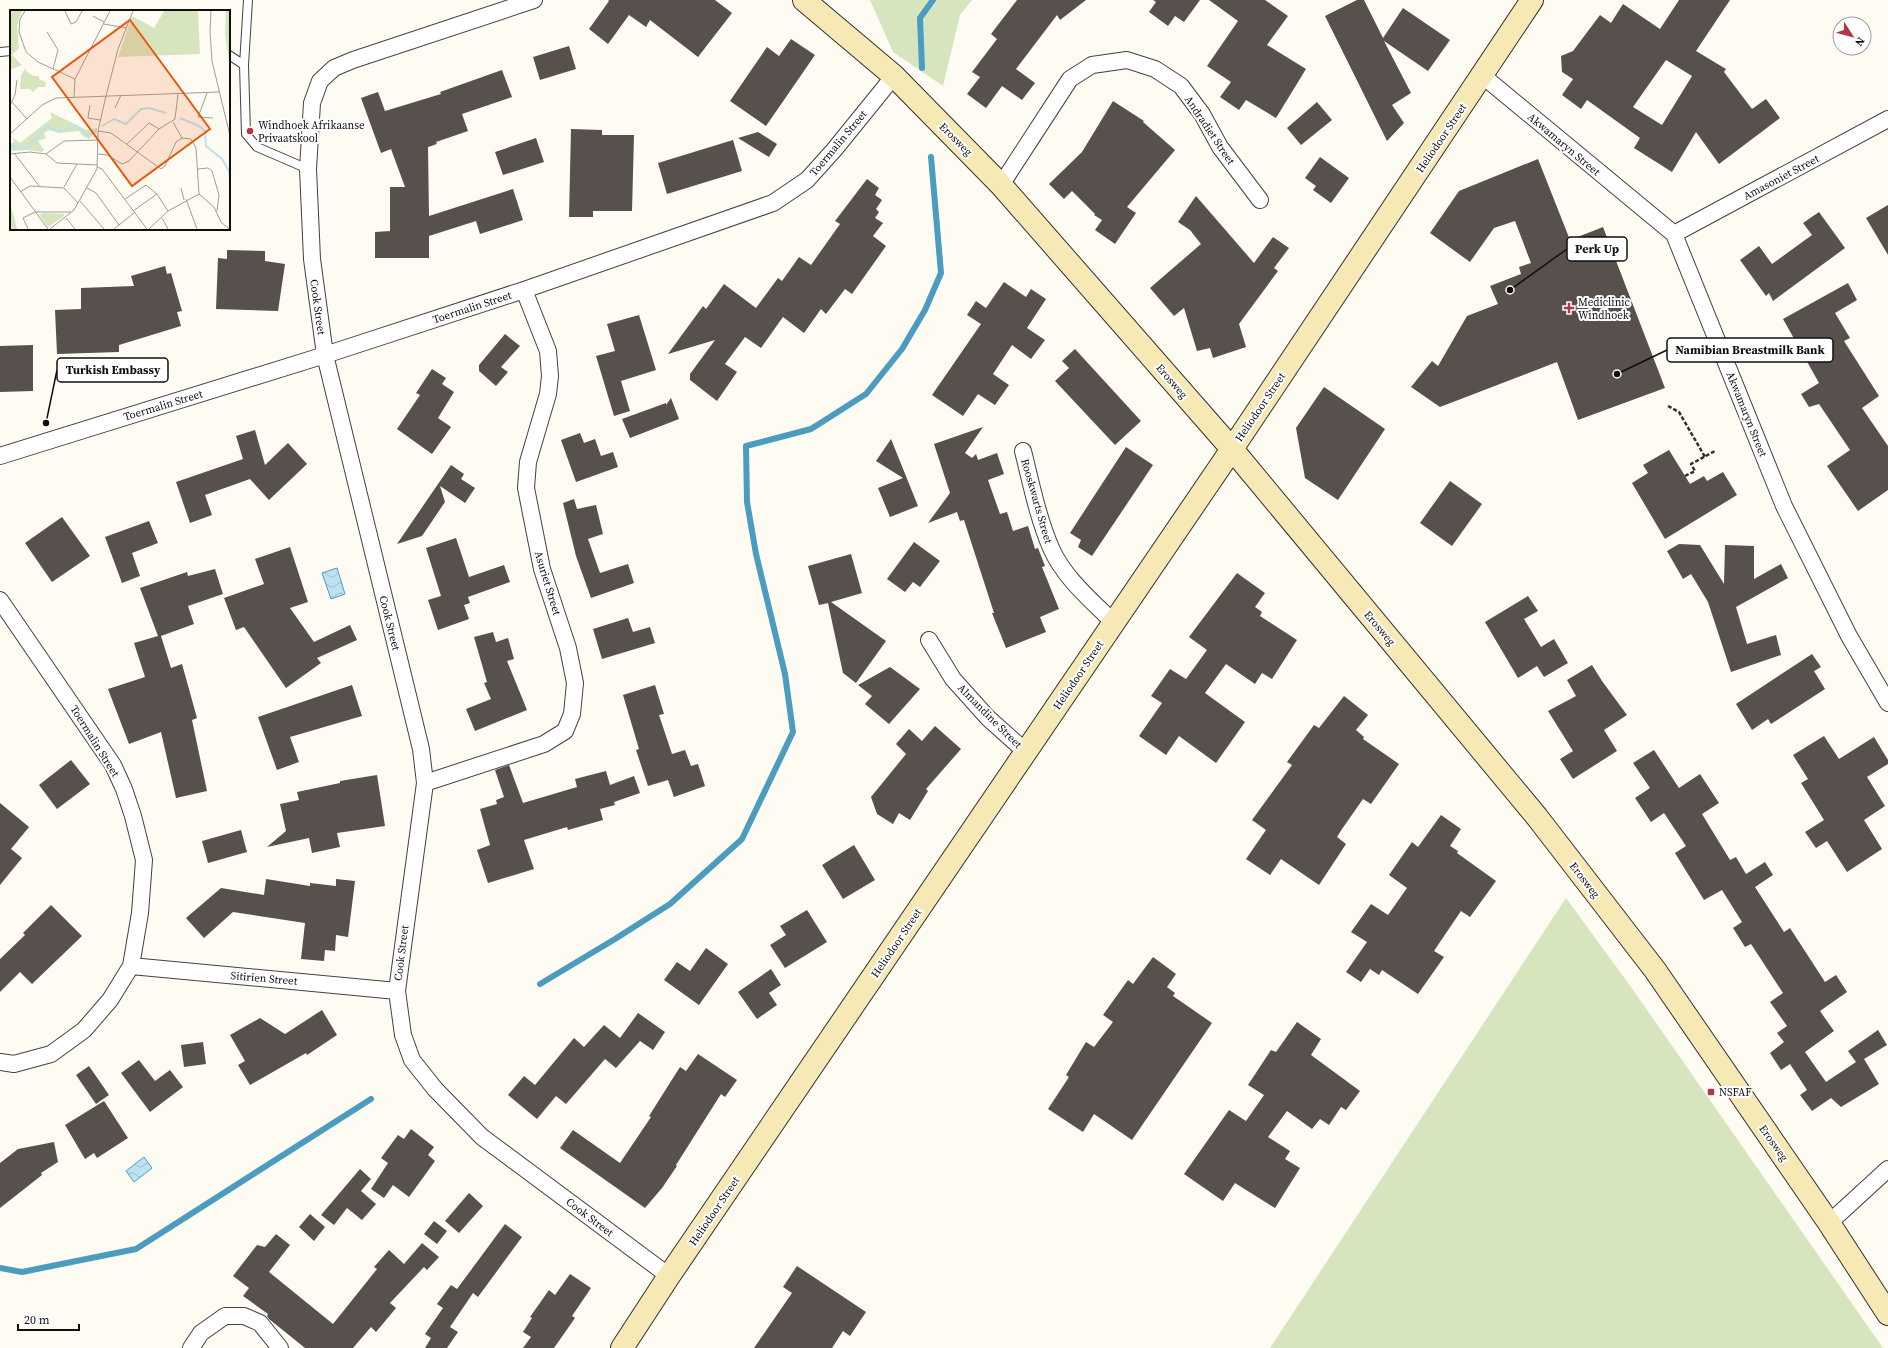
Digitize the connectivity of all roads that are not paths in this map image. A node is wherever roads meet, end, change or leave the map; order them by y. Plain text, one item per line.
1 (248, 0) edge
2 (534, 0) edge
3 (804, 0) edge
4 (1532, 0) edge
5 (10, 51) edge
6 (0, 52) edge
7 (230, 56) edge
8 (244, 64) junction
9 (894, 76) junction
10 (1482, 76) junction
11 (1888, 119) edge
12 (308, 169) junction
13 (1001, 185) junction
14 (1260, 200) dead end
15 (1674, 234) junction
16 (524, 290) junction
17 (325, 355) junction
18 (1232, 449) junction
19 (1023, 451) dead end
20 (0, 456) edge
21 (0, 600) edge
22 (1114, 623) junction
23 (929, 640) dead end
24 (1888, 703) edge
25 (1026, 752) junction
26 (425, 782) junction
27 (131, 966) junction
28 (396, 991) junction
29 (0, 1062) edge
30 (1888, 1169) edge
31 (1829, 1223) junction
32 (669, 1276) junction
33 (1888, 1314) edge
34 (191, 1348) edge
35 (280, 1348) edge
36 (622, 1348) edge

1 - 8 lane
2 - 12 street, Cook Street
3 - 9 street, Erosweg
4 - 10 street, Heliodoor Street
5 - 6 lane
7 - 8 lane
8 - 12 lane
9 - 13 street, Erosweg
9 - 16 street, Toermalin Street
10 - 15 street, Akwamaryn Street
10 - 18 street, Heliodoor Street
11 - 15 street, Amasoniet Street
12 - 17 street, Cook Street
13 - 14 street, Andradiet Street
13 - 18 street, Erosweg
15 - 24 street, Akwamaryn Street
16 - 17 street, Toermalin Street
16 - 26 street, Asuriet Street
17 - 20 street, Toermalin Street
17 - 26 street, Cook Street
18 - 22 street, Heliodoor Street
18 - 31 street, Erosweg
19 - 22 street, Rooskwarts Street
21 - 27 street, Toermalin Street
22 - 25 street, Heliodoor Street
23 - 25 street, Almandine Street
25 - 32 street, Heliodoor Street
26 - 28 street, Cook Street
27 - 28 street, Sitirien Street
27 - 29 street, Toermalin Street
28 - 32 street, Cook Street
30 - 31 street
31 - 33 street, Erosweg
32 - 36 street, Heliodoor Street
34 - 35 street

